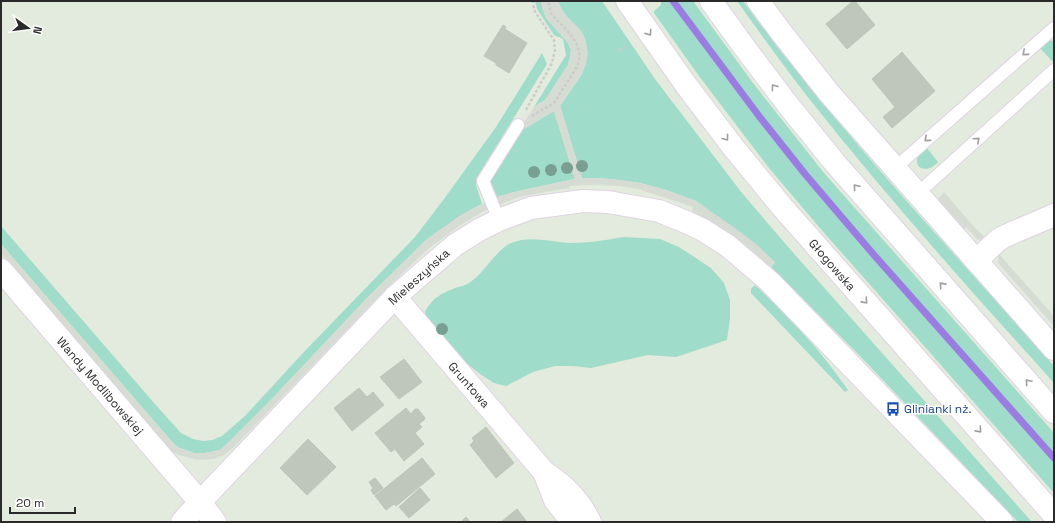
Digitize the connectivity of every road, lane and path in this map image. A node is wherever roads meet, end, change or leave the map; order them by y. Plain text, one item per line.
1 (533, 1) edge
2 (548, 1) edge
3 (627, 1) edge
4 (711, 1) edge
5 (758, 1) edge
6 (1054, 28) edge
7 (626, 46) dead end
8 (619, 51) dead end
9 (1054, 70) edge
10 (518, 125) junction
11 (894, 168) junction
12 (918, 194) junction
13 (1054, 215) edge
14 (499, 220) junction
15 (976, 261) junction
16 (1, 270) edge
17 (395, 297) junction
18 (1054, 348) edge
19 (1054, 412) edge
20 (544, 472) junction
21 (200, 502) junction
22 (1054, 515) edge
23 (996, 520) edge
24 (182, 522) edge
25 (215, 522) edge
26 (572, 522) edge
27 (590, 522) edge

1 - 10 path
2 - 10 path
3 -> 22 street, Głogowska
19 -> 4 street
5 - 11 street
6 -> 11 lane
7 - 8 path
12 -> 9 lane
10 - 14 lane
11 - 12 street
12 - 15 street
13 - 15 street
14 - 17 street, Mieleszyńska
14 - 23 street, Mieleszyńska
15 - 18 street
16 - 21 street, Wandy Modlibowskiej
17 - 20 street, Gruntowa
17 - 21 street, Mieleszyńska
20 - 26 street, Gruntowa
20 - 27 street, Gruntowa
21 - 24 street, Mieleszyńska
21 - 25 street, Wandy Modlibowskiej

